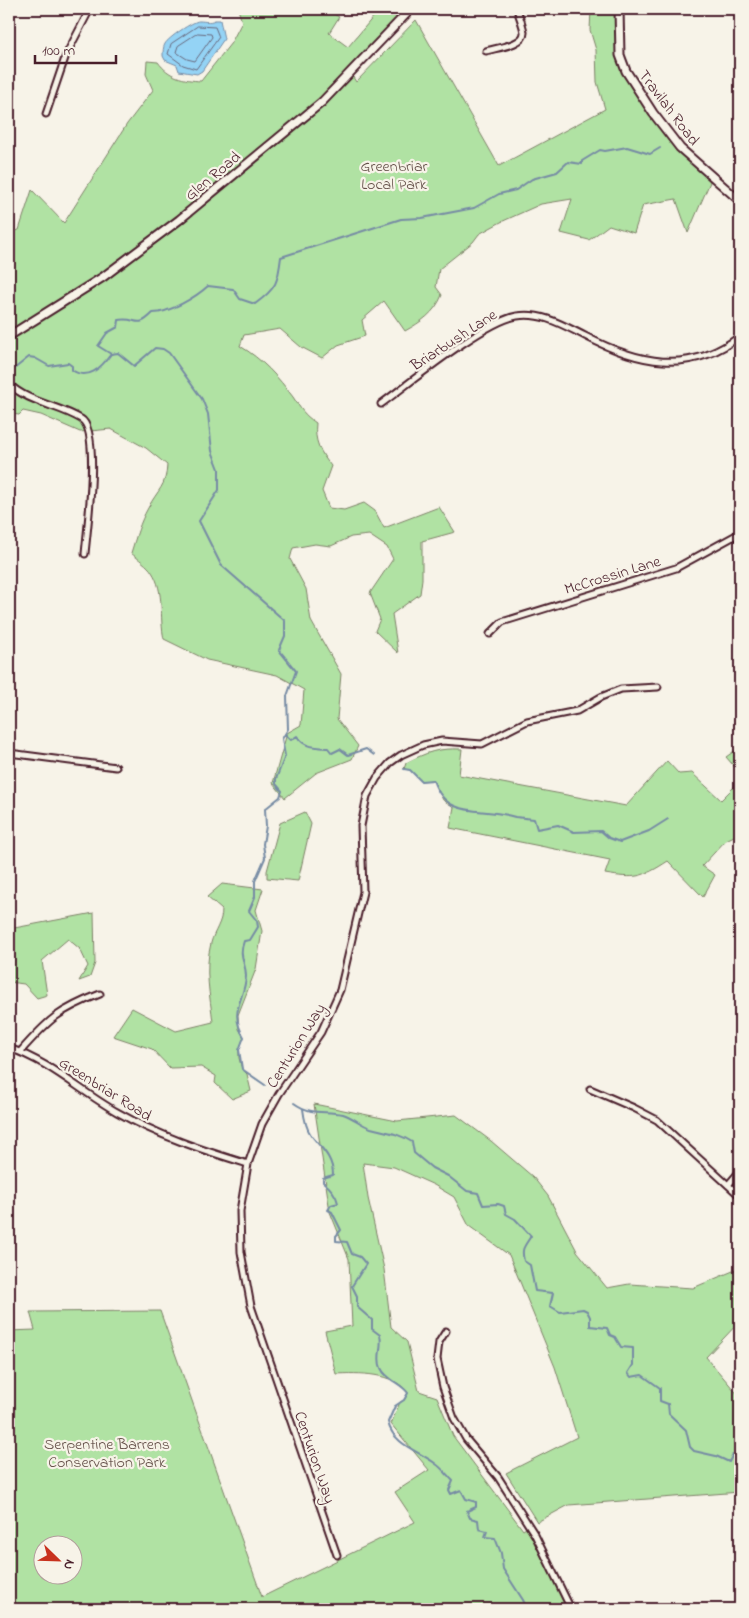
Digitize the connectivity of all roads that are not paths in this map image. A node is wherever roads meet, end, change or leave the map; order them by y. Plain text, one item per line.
1 (90, 9) edge
2 (394, 9) edge
3 (411, 9) edge
4 (517, 9) edge
5 (619, 9) edge
6 (403, 17) junction
7 (486, 51) dead end
8 (46, 114) dead end
9 (740, 200) edge
10 (9, 336) edge
11 (740, 336) edge
12 (9, 384) edge
13 (381, 404) dead end
14 (740, 533) edge
15 (86, 554) dead end
16 (490, 634) dead end
17 (658, 688) dead end
18 (9, 753) edge
19 (116, 767) dead end
20 (100, 994) dead end
21 (9, 1048) edge
22 (20, 1052) junction
23 (590, 1089) dead end
24 (248, 1164) junction
25 (740, 1171) edge
26 (728, 1185) junction
27 (740, 1196) edge
28 (446, 1331) dead end
29 (337, 1555) dead end
30 (571, 1609) edge

1 - 8 street
2 - 6 street
3 - 6 main road, Glen Road
4 - 7 street
5 - 9 main road, Travilah Road
6 - 10 main road, Glen Road
11 - 13 street, Briarbush Lane
12 - 15 street
14 - 16 street, McCrossin Lane
17 - 24 street, Centurion Way
18 - 19 street
20 - 22 street
21 - 22 street, Greenbriar Road
22 - 24 street, Greenbriar Road
23 - 26 street
24 - 29 street, Centurion Way
25 - 26 street
26 - 27 street
28 - 30 street

